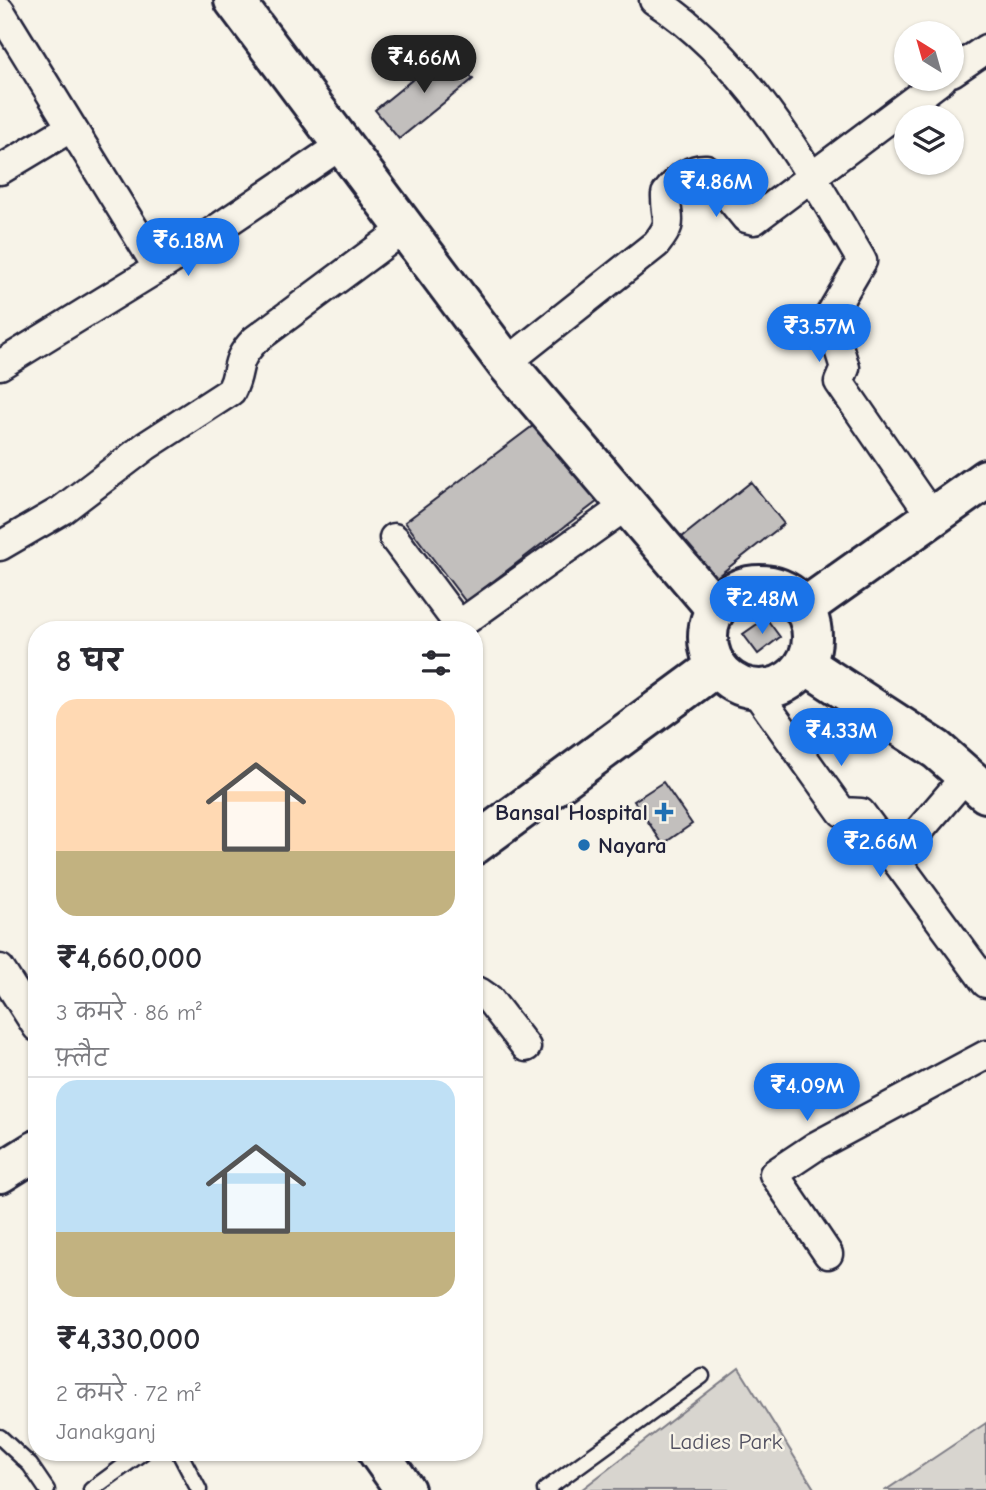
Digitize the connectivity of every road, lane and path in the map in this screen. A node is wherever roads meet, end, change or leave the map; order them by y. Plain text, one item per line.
1 (234, 0) edge
2 (672, 4) edge
3 (0, 12) edge
4 (986, 49) edge
5 (964, 64) edge
6 (926, 91) edge
7 (70, 128) junction
8 (344, 143) junction
9 (0, 170) edge
10 (812, 175) junction
11 (407, 227) junction
12 (158, 268) junction
13 (506, 363) junction
14 (0, 365) edge
15 (986, 479) edge
16 (627, 505) junction
17 (932, 517) junction
18 (394, 538) dead end
19 (0, 546) edge
20 (804, 608) junction
21 (716, 609) junction
22 (456, 621) edge
23 (465, 621) edge
24 (805, 664) junction
25 (717, 666) junction
26 (754, 689) junction
27 (976, 784) edge
28 (483, 838) edge
29 (898, 863) junction
30 (0, 968) edge
31 (986, 983) edge
32 (483, 995) edge
33 (28, 1013) edge
34 (526, 1047) dead end
35 (986, 1055) edge
36 (28, 1156) edge
37 (0, 1173) edge
38 (828, 1254) dead end
39 (702, 1376) dead end
40 (0, 1437) edge
41 (130, 1461) edge
42 (184, 1461) edge
43 (384, 1461) edge
44 (47, 1490) edge
45 (90, 1490) edge
46 (199, 1490) edge
47 (405, 1490) edge
48 (545, 1490) edge

1 - 8 main road
2 - 10 street
3 - 7 street
4 - 5 street
6 - 10 street
7 - 9 street
7 - 12 street
8 - 11 main road
8 - 12 street
10 - 13 street
10 - 17 street
11 - 13 main road
11 - 19 street
12 - 14 street
13 - 16 main road
15 - 17 main road
16 - 21 main road
16 - 23 street
17 - 20 main road
18 - 22 street
20 - 21 main road
20 - 24 main road
21 - 25 main road
24 - 26 main road
24 - 27 main road
25 - 26 main road
25 - 28 main road
26 - 29 street
27 - 29 street
29 - 31 street
30 - 33 street
32 - 34 street
35 - 38 street
36 - 37 main road
39 - 48 lane
40 - 44 lane
41 - 45 lane
42 - 46 lane
43 - 47 main road

